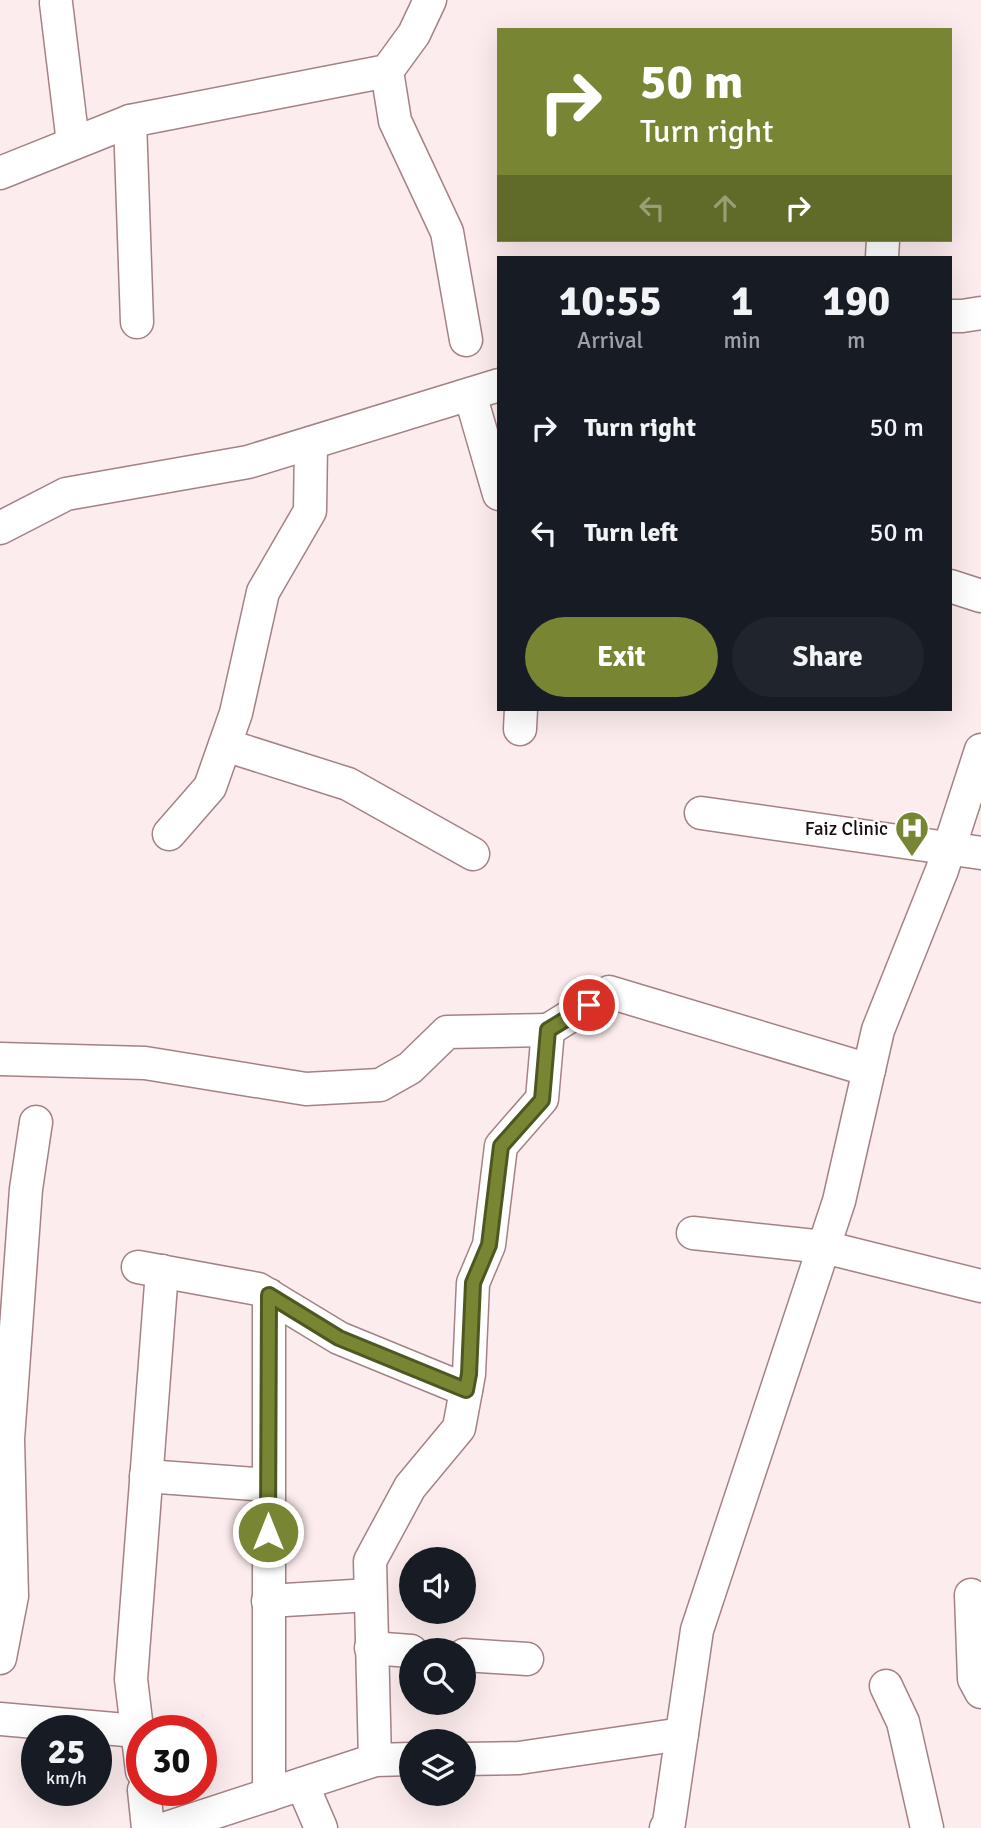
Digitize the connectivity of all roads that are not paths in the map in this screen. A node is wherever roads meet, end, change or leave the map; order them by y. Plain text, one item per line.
1 (430, 0) edge
2 (56, 3) dead end
3 (387, 71) junction
4 (130, 121) junction
5 (74, 143) junction
6 (0, 173) edge
7 (981, 313) edge
8 (952, 316) edge
9 (136, 322) dead end
10 (466, 340) dead end
11 (484, 390) edge
12 (311, 443) junction
13 (497, 480) edge
14 (0, 528) edge
15 (952, 587) edge
16 (981, 596) edge
17 (225, 745) junction
18 (981, 750) edge
19 (701, 813) dead end
20 (169, 834) dead end
21 (949, 848) junction
22 (981, 853) edge
23 (473, 854) dead end
24 (548, 1030) junction
25 (0, 1059) edge
26 (869, 1070) junction
27 (36, 1122) dead end
28 (693, 1233) dead end
29 (824, 1247) junction
30 (981, 1286) edge
31 (269, 1295) junction
32 (466, 1390) junction
33 (4, 1452) edge
34 (146, 1476) junction
35 (268, 1485) junction
36 (370, 1595) junction
37 (971, 1595) dead end
38 (268, 1601) junction
39 (371, 1648) junction
40 (399, 1650) edge
41 (476, 1656) edge
42 (0, 1658) edge
43 (527, 1659) dead end
44 (886, 1686) dead end
45 (981, 1692) edge
46 (135, 1715) edge
47 (0, 1719) edge
48 (126, 1730) edge
49 (682, 1734) junction
50 (399, 1759) edge
51 (476, 1759) edge
52 (375, 1760) junction
53 (302, 1784) junction
54 (269, 1795) junction
55 (146, 1806) edge
56 (148, 1828) edge
57 (167, 1828) edge
58 (321, 1828) edge
59 (666, 1828) edge
60 (927, 1828) edge

1 - 3 street
2 - 5 street
3 - 4 street
3 - 10 street
4 - 5 street
4 - 9 street
5 - 6 street
7 - 8 street
11 - 12 street
11 - 13 street
12 - 14 street
12 - 17 street
15 - 16 street
17 - 20 street
17 - 23 street
18 - 21 street
19 - 21 street
21 - 22 street
21 - 26 street
24 - 25 street
24 - 26 street
24 - 32 street
26 - 29 street
27 - 33 street
28 - 29 street
29 - 30 street
29 - 49 street
31 - 32 street
31 - 34 street
31 - 35 street
32 - 36 street
33 - 42 street
34 - 35 street
34 - 46 street
35 - 38 street
36 - 38 street
36 - 39 street
37 - 45 street
38 - 54 street
39 - 40 street
39 - 52 street
41 - 43 street
44 - 60 street
47 - 48 street
49 - 51 street
49 - 59 street
50 - 52 street
52 - 53 street
53 - 54 street
53 - 58 street
54 - 57 street
55 - 56 street

